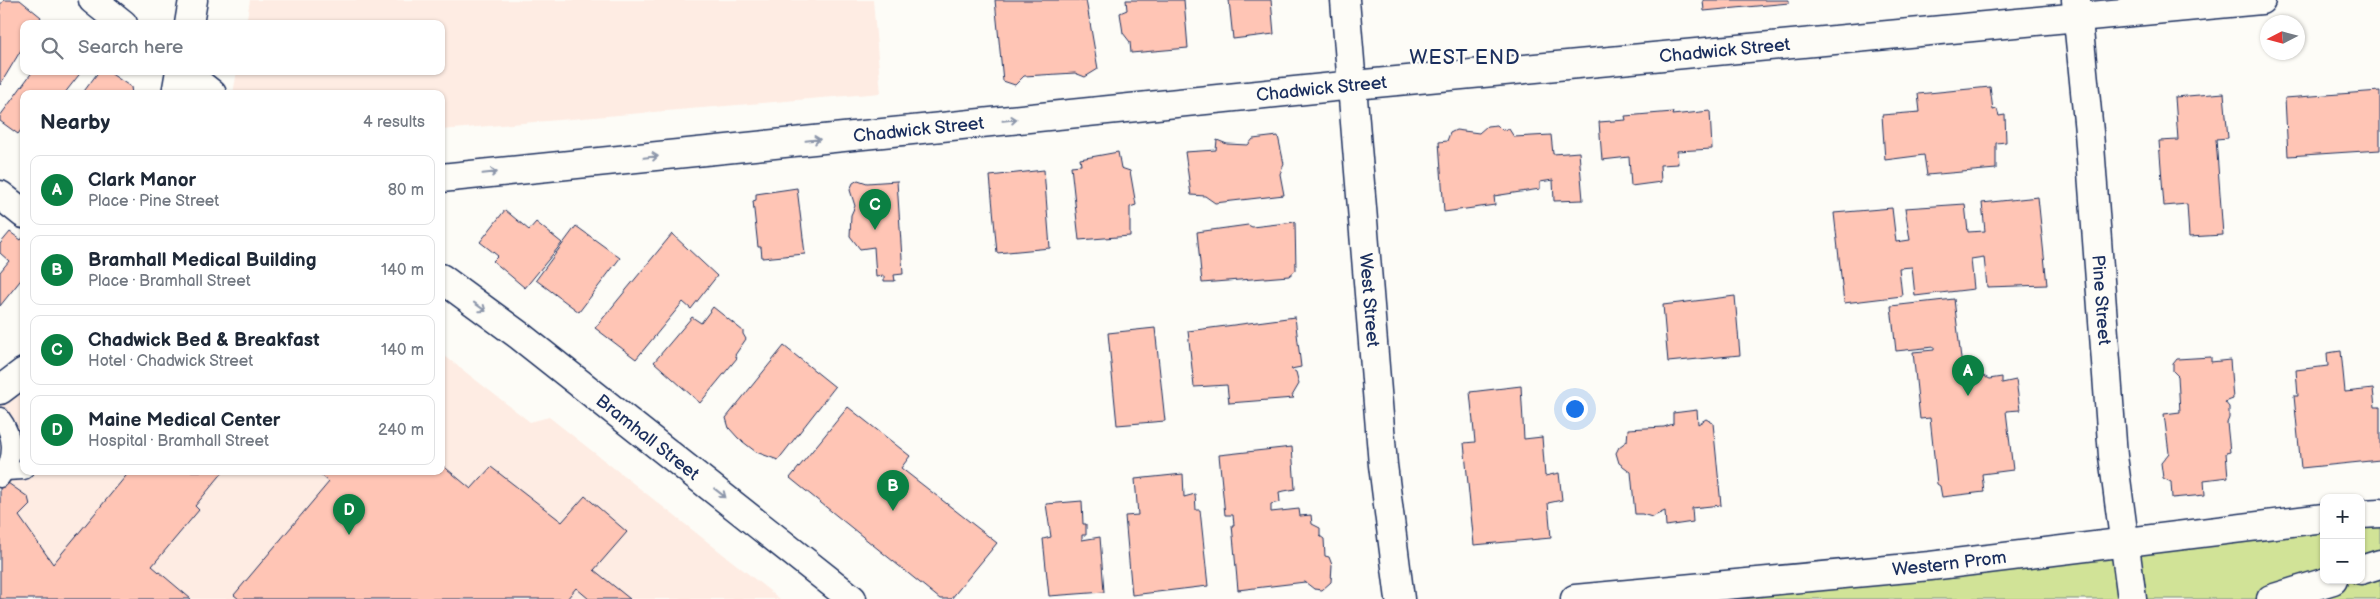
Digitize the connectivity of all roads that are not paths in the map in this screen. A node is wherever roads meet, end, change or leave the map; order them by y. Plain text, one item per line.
1 (93, 0) edge
2 (193, 0) edge
3 (1345, 0) edge
4 (2261, 0) edge
5 (2076, 9) edge
6 (118, 20) edge
7 (190, 20) edge
8 (180, 75) edge
9 (186, 75) edge
10 (1354, 85) junction
11 (177, 90) edge
12 (207, 90) edge
13 (445, 178) edge
14 (0, 195) edge
15 (20, 211) edge
16 (445, 281) edge
17 (20, 375) edge
18 (0, 390) edge
19 (0, 417) edge
20 (20, 471) edge
21 (3, 474) edge
22 (2380, 513) edge
23 (2365, 514) edge
24 (2320, 519) edge
25 (2125, 543) junction
26 (2380, 564) edge
27 (2365, 569) edge
28 (2320, 584) edge
29 (852, 599) edge
30 (1400, 599) edge
31 (1575, 599) edge
32 (2132, 599) edge
33 (2271, 599) edge

1 - 6 street
2 - 7 street
3 - 10 street, West Street
4 - 5 street, Chadwick Street
5 - 10 street, Chadwick Street
5 - 25 street, Pine Street
8 - 11 street
9 - 12 street
13 -> 10 street, Chadwick Street
10 - 30 street, West Street
14 - 15 street
16 -> 29 street, Bramhall Street
17 - 18 street
19 - 21 lane
20 - 21 lane
22 - 23 street
24 - 25 street, Western Prom
25 - 31 street, Western Prom
25 - 32 street, Pine Street
26 - 27 street
28 - 33 street

